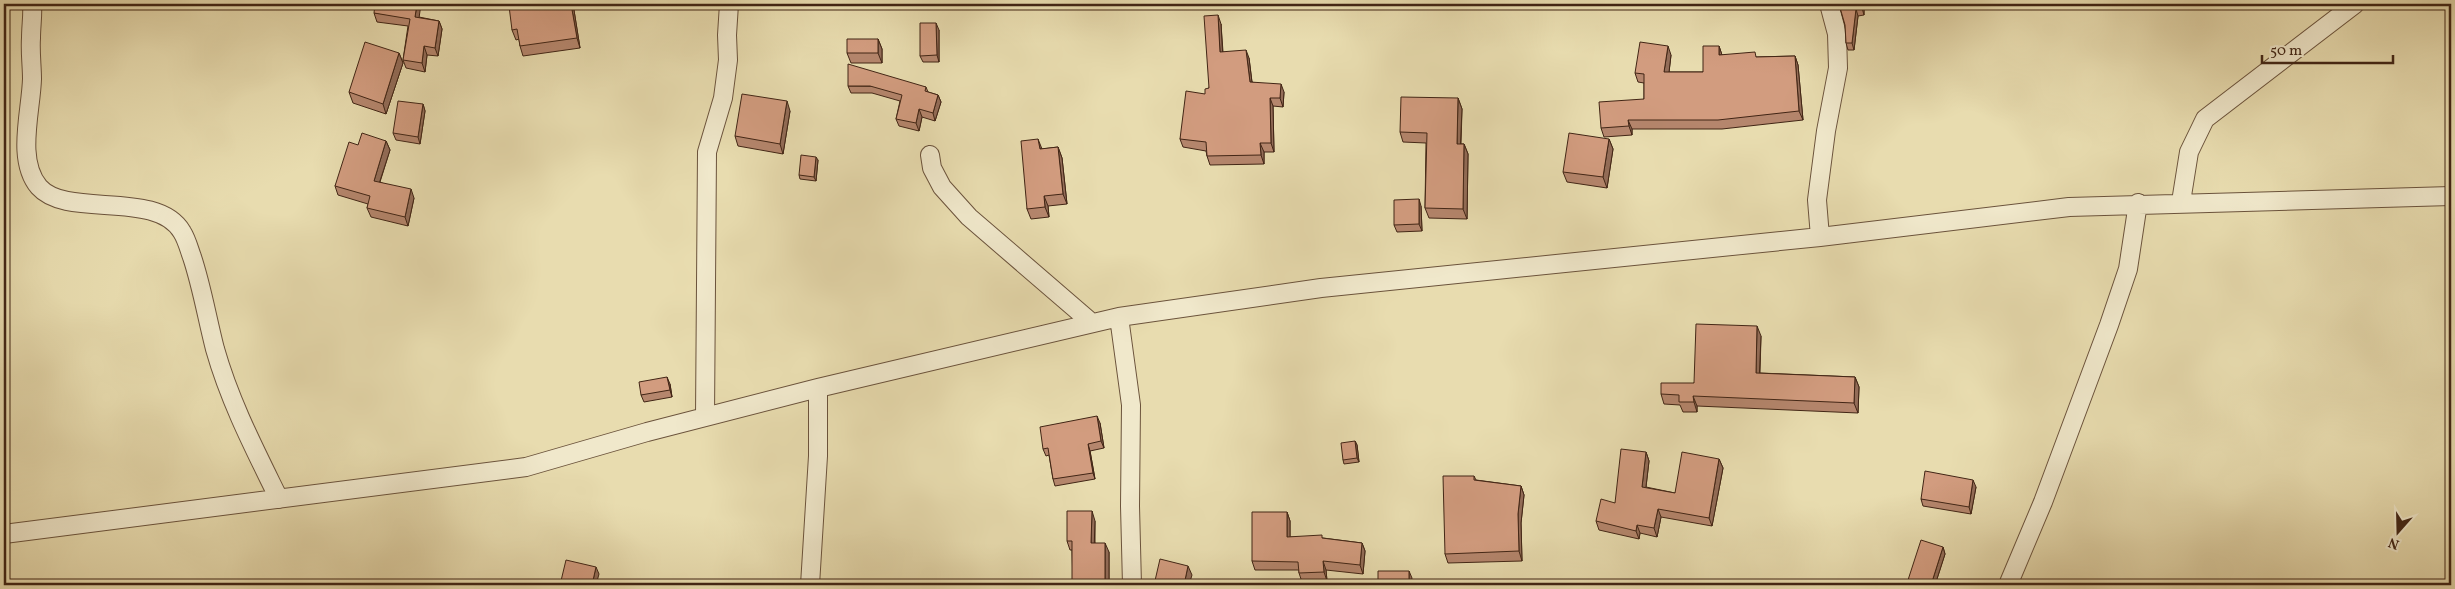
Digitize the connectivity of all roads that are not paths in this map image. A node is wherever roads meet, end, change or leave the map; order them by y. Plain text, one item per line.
1 (32, 4) edge
2 (729, 4) edge
3 (1830, 4) edge
4 (2355, 4) edge
5 (930, 155) dead end
6 (2451, 196) edge
7 (2181, 202) junction
8 (2138, 204) junction
9 (1820, 237) junction
10 (1119, 317) junction
11 (1092, 323) junction
12 (818, 388) junction
13 (705, 417) junction
14 (280, 499) junction
15 (4, 534) edge
16 (810, 585) edge
17 (1132, 585) edge
18 (2008, 585) edge

1 - 14 street
2 - 13 street
3 - 9 street
4 - 7 street
5 - 11 street
6 - 7 street
7 - 8 street
8 - 9 street
8 - 18 street
9 - 10 street
10 - 11 street
10 - 17 street
11 - 12 street
12 - 13 street
12 - 16 street
13 - 14 street
14 - 15 street

